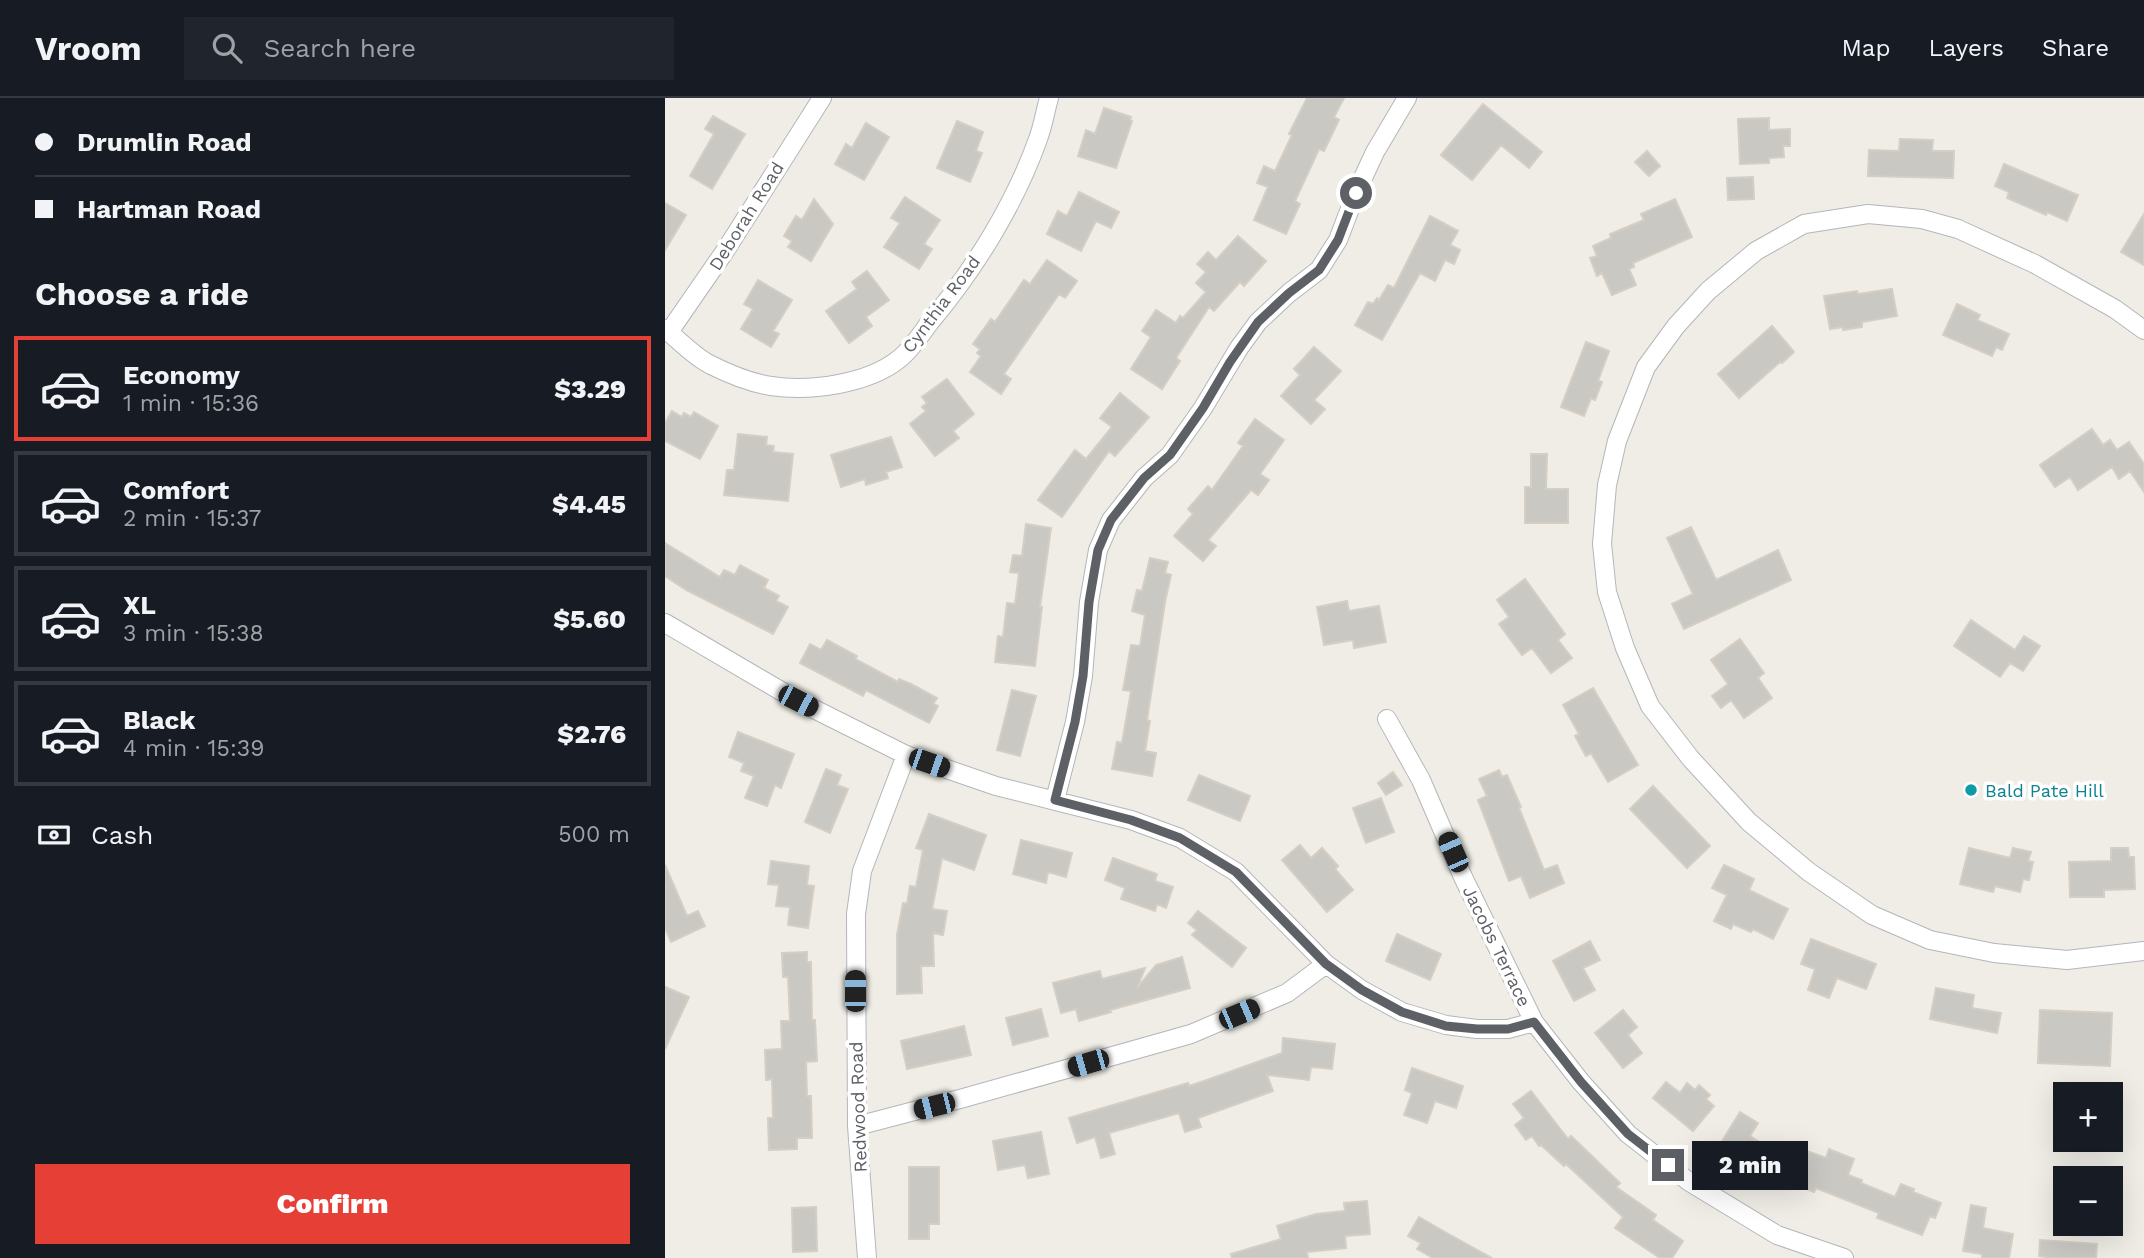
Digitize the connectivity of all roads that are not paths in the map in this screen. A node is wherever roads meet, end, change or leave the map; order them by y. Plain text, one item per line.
1 (822, 98) edge
2 (1049, 98) edge
3 (1407, 98) edge
4 (667, 330) edge
5 (2144, 330) edge
6 (665, 623) edge
7 (1387, 719) dead end
8 (906, 755) junction
9 (1055, 800) junction
10 (2144, 951) edge
11 (1326, 964) junction
12 (1534, 1022) junction
13 (857, 1126) junction
14 (867, 1258) edge
15 (1844, 1258) edge

1 - 4 street, Deborah Road
2 - 4 street, Cynthia Road
3 - 9 street
5 - 10 street
6 - 8 street
7 - 12 street, Jacobs Terrace
8 - 9 street
8 - 13 street, Redwood Road
9 - 11 street
11 - 12 street
11 - 13 street
12 - 15 street, Jacobs Terrace
13 - 14 street, Redwood Road

